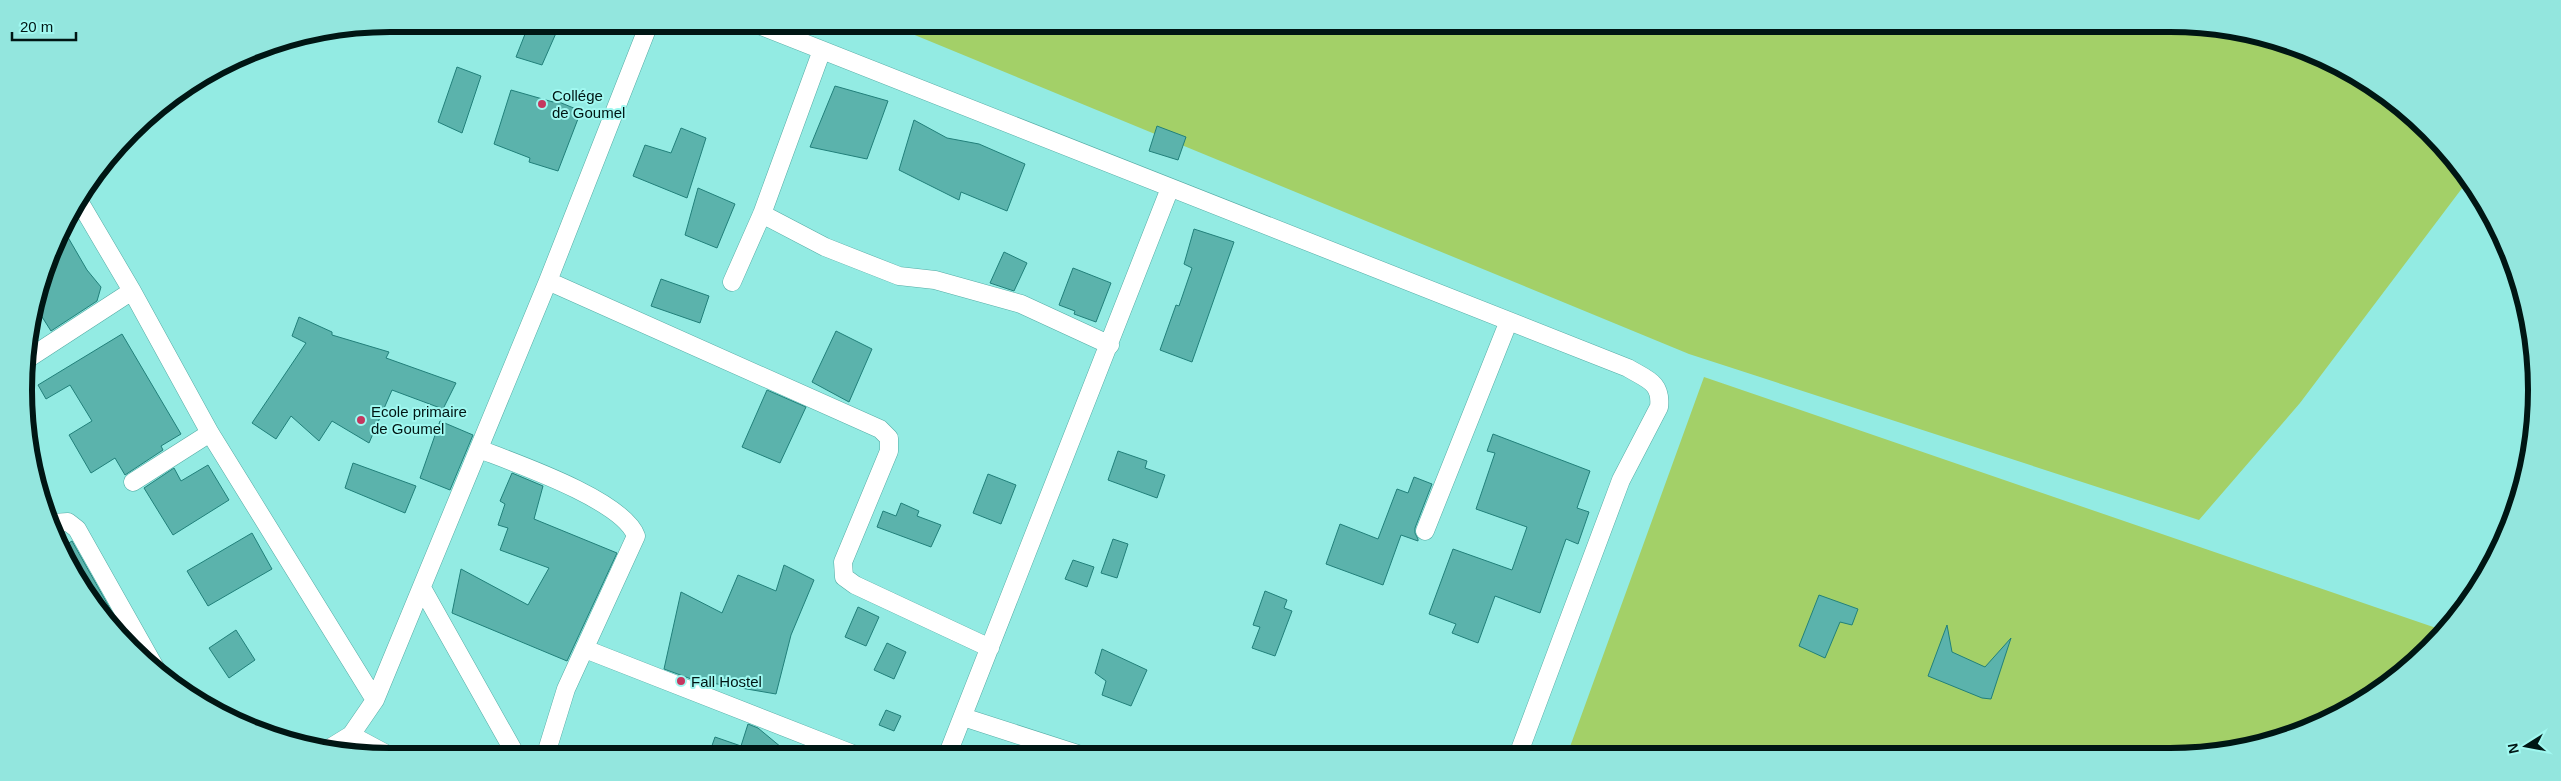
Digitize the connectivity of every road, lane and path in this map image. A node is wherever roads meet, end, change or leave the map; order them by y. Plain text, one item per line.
1 (645, 32) edge
2 (776, 32) edge
3 (822, 50) junction
4 (1170, 188) junction
5 (83, 207) edge
6 (762, 214) junction
7 (548, 282) junction
8 (732, 282) dead end
9 (132, 291) junction
10 (1508, 322) junction
11 (1110, 345) junction
12 (35, 354) edge
13 (210, 432) junction
14 (479, 449) junction
15 (133, 482) dead end
16 (58, 523) edge
17 (1424, 531) dead end
18 (422, 588) junction
19 (135, 641) edge
20 (990, 648) junction
21 (585, 649) junction
22 (375, 700) junction
23 (963, 717) junction
24 (351, 735) junction
25 (336, 744) edge
26 (375, 748) edge
27 (512, 748) edge
28 (548, 748) edge
29 (838, 748) edge
30 (950, 748) edge
31 (1059, 748) edge
32 (1521, 748) edge

1 - 7 street
2 - 3 street
3 - 4 street
3 - 6 street
4 - 10 street
4 - 11 street
5 - 9 street
6 - 8 street
6 - 11 street
7 - 14 street
7 - 20 street
9 - 12 street
9 - 13 street
10 - 17 street
10 - 32 street
11 - 20 street
13 - 15 street
13 - 22 street
14 - 18 street
14 - 21 street
16 - 19 street
18 - 22 street
18 - 27 street
20 - 23 street
21 - 28 street
21 - 29 street
22 - 24 street
23 - 30 street
23 - 31 street
24 - 25 street
24 - 26 street

